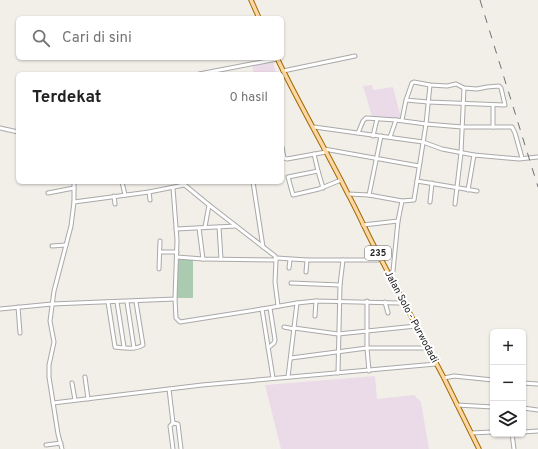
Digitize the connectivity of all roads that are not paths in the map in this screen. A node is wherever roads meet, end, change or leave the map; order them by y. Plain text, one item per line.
1 (250, 0) edge
2 (258, 16) edge
3 (355, 56) dead end
4 (267, 60) edge
5 (278, 60) edge
6 (283, 71) joint
7 (209, 72) edge
8 (284, 73) edge
9 (430, 85) junction
10 (464, 88) junction
11 (406, 100) junction
12 (428, 102) junction
13 (464, 104) junction
14 (493, 105) junction
15 (377, 119) junction
16 (396, 120) junction
17 (402, 120) junction
18 (426, 124) junction
19 (314, 127) junction
20 (462, 127) junction
21 (493, 127) junction
22 (0, 128) edge
23 (16, 132) edge
24 (358, 133) junction
25 (373, 136) junction
26 (381, 136) junction
27 (390, 137) junction
28 (423, 142) junction
29 (325, 150) junction
30 (314, 154) junction
31 (461, 154) junction
32 (474, 156) junction
33 (538, 157) edge
34 (284, 158) edge
35 (377, 158) junction
36 (522, 158) junction
37 (419, 166) junction
38 (318, 171) junction
39 (341, 180) junction
40 (417, 181) junction
41 (432, 183) junction
42 (74, 184) edge
43 (122, 184) edge
44 (181, 184) edge
45 (184, 184) edge
46 (253, 184) edge
47 (74, 188) junction
48 (173, 188) junction
49 (323, 188) junction
50 (457, 188) junction
51 (468, 190) junction
52 (477, 191) dead end
53 (149, 192) junction
54 (48, 193) dead end
55 (348, 194) junction
56 (125, 195) junction
57 (369, 195) junction
58 (114, 196) junction
59 (150, 200) dead end
60 (402, 200) junction
61 (74, 202) junction
62 (430, 202) dead end
63 (115, 204) dead end
64 (455, 204) dead end
65 (209, 205) junction
66 (398, 221) junction
67 (363, 225) junction
68 (236, 226) junction
69 (205, 227) junction
70 (219, 227) junction
71 (200, 228) junction
72 (176, 229) junction
73 (160, 241) dead end
74 (66, 245) junction
75 (52, 246) dead end
76 (263, 247) junction
77 (160, 252) junction
78 (177, 252) junction
79 (177, 257) junction
80 (203, 259) junction
81 (221, 259) junction
82 (276, 259) junction
83 (381, 259) junction
84 (290, 260) junction
85 (307, 260) junction
86 (343, 260) junction
87 (290, 268) dead end
88 (159, 269) dead end
89 (306, 272) dead end
90 (389, 275) junction
91 (290, 284) dead end
92 (340, 285) junction
93 (175, 299) junction
94 (316, 301) junction
95 (340, 301) junction
96 (367, 301) junction
97 (404, 301) junction
98 (108, 302) junction
99 (117, 302) junction
100 (127, 302) junction
101 (136, 302) junction
102 (385, 302) junction
103 (297, 303) junction
104 (52, 304) junction
105 (278, 306) junction
106 (18, 307) junction
107 (270, 308) junction
108 (0, 309) edge
109 (262, 309) junction
110 (388, 313) dead end
111 (315, 316) dead end
112 (272, 323) junction
113 (140, 324) junction
114 (264, 324) junction
115 (130, 326) junction
116 (416, 326) junction
117 (284, 327) dead end
118 (121, 328) junction
119 (294, 328) junction
120 (112, 329) junction
121 (367, 332) junction
122 (20, 333) dead end
123 (338, 334) junction
124 (124, 347) junction
125 (134, 348) junction
126 (268, 348) junction
127 (367, 348) junction
128 (428, 348) junction
129 (338, 352) junction
130 (291, 358) junction
131 (436, 364) junction
132 (369, 371) junction
133 (338, 373) junction
134 (85, 377) dead end
135 (288, 377) junction
136 (273, 378) junction
137 (444, 378) junction
138 (490, 380) edge
139 (72, 383) dead end
140 (526, 383) edge
141 (538, 384) edge
142 (169, 389) junction
143 (88, 398) junction
144 (75, 400) junction
145 (53, 403) junction
146 (457, 405) junction
147 (490, 407) edge
148 (526, 408) edge
149 (538, 410) edge
150 (173, 423) junction
151 (538, 431) edge
152 (490, 432) edge
153 (526, 432) edge
154 (471, 433) junction
155 (512, 437) edge
156 (61, 443) junction
157 (46, 445) dead end
158 (180, 447) edge
159 (173, 448) edge
160 (62, 449) edge
161 (479, 449) edge
162 (514, 449) edge

1 - 2 main road
3 - 6 street
4 - 7 street
5 - 6 main road, Jalan Solo - Purwodadi / 235
8 - 19 main road, Jalan Solo - Purwodadi / 235
9 - 10 street
9 - 11 street
9 - 12 street
10 - 13 street
10 - 14 street
11 - 12 street
11 - 17 street
12 - 13 street
12 - 18 street
13 - 14 street
13 - 20 street
14 - 21 street
15 - 16 street
15 - 24 street
15 - 25 street
16 - 17 street
16 - 27 street
17 - 18 street
18 - 20 street
18 - 28 street
19 - 24 street
19 - 29 main road, Jalan Solo - Purwodadi / 235
20 - 21 street
20 - 31 street
21 - 36 street
22 - 23 street
24 - 25 street
25 - 26 street
26 - 27 street
26 - 35 street
27 - 28 street
28 - 31 street
28 - 37 street
29 - 30 street
29 - 35 street
29 - 39 main road, Jalan Solo - Purwodadi / 235
30 - 34 street
30 - 38 street
31 - 32 street
31 - 50 street
32 - 36 street
32 - 51 street
33 - 36 street
35 - 37 street
35 - 57 street
37 - 40 street
38 - 49 street
38 - 49 street
39 - 49 street
39 - 55 main road, Jalan Solo - Purwodadi / 235
40 - 41 street
40 - 60 street
41 - 50 street
41 - 62 street
42 - 47 street
43 - 56 street
44 - 48 street
45 - 65 street
46 - 76 street
47 - 54 street
47 - 61 street
48 - 53 street
48 - 72 street
50 - 51 street
50 - 64 street
51 - 52 street
53 - 56 street
53 - 59 street
55 - 57 street
55 - 67 main road, Jalan Solo - Purwodadi / 235
56 - 58 street
57 - 60 street
58 - 61 street
58 - 63 street
60 - 66 street
61 - 74 street
65 - 68 street
65 - 69 street
66 - 67 street
66 - 90 street
67 - 83 main road, Jalan Solo - Purwodadi / 235
68 - 70 street
68 - 76 street
69 - 70 street
69 - 71 street
70 - 81 street
71 - 72 street
71 - 80 street
72 - 78 street
73 - 77 street
74 - 75 street
74 - 104 street
76 - 82 street
77 - 78 street
77 - 88 street
78 - 79 street
79 - 80 street
79 - 93 street
80 - 81 street
81 - 82 street
82 - 84 street
82 - 105 street
83 - 86 street
83 - 90 main road, Jalan Solo - Purwodadi / 235
84 - 85 street
84 - 87 street
85 - 86 street
85 - 89 street
86 - 92 street
90 - 97 main road, Jalan Solo - Purwodadi / 235
91 - 92 street
92 - 95 street
93 - 101 street
93 - 109 street
94 - 95 street
94 - 103 street
94 - 111 street
95 - 96 street
95 - 123 street
96 - 102 street
96 - 121 street
97 - 102 street
97 - 116 main road, Jalan Solo - Purwodadi / 235
98 - 99 street
98 - 104 street
98 - 120 street
99 - 100 street
99 - 118 street
100 - 101 street
100 - 115 street
101 - 113 street
102 - 110 street
103 - 105 street
103 - 119 street
104 - 106 street
104 - 145 street
105 - 107 street
106 - 108 street
106 - 122 street
107 - 109 street
107 - 112 street
109 - 114 street
112 - 114 street
112 - 126 street
113 - 115 street
113 - 125 street
114 - 126 street
115 - 125 street
116 - 121 street
116 - 128 main road, Jalan Solo - Purwodadi / 235
117 - 119 street
118 - 120 street
118 - 124 street
119 - 123 street
119 - 130 street
120 - 124 street
121 - 123 street
121 - 127 street
123 - 129 street
124 - 125 street
126 - 136 street
127 - 128 street
127 - 129 street
127 - 132 street
128 - 131 main road, Jalan Solo - Purwodadi / 235
129 - 130 street
129 - 133 street
130 - 135 street
131 - 132 street
131 - 137 main road, Jalan Solo - Purwodadi / 235
132 - 133 street
133 - 135 street
134 - 143 street
135 - 136 street
136 - 142 street
137 - 138 street
137 - 146 main road, Jalan Solo - Purwodadi / 235
139 - 144 street
140 - 141 street
142 - 143 street
142 - 150 street
143 - 144 street
144 - 145 street
145 - 156 street
146 - 147 street
146 - 154 main road, Jalan Solo - Purwodadi / 235
148 - 149 street
150 - 158 street
150 - 159 street
151 - 153 street
152 - 154 street
154 - 161 main road, Jalan Solo - Purwodadi / 235
155 - 162 street
156 - 157 street
156 - 160 street
158 - 159 street

